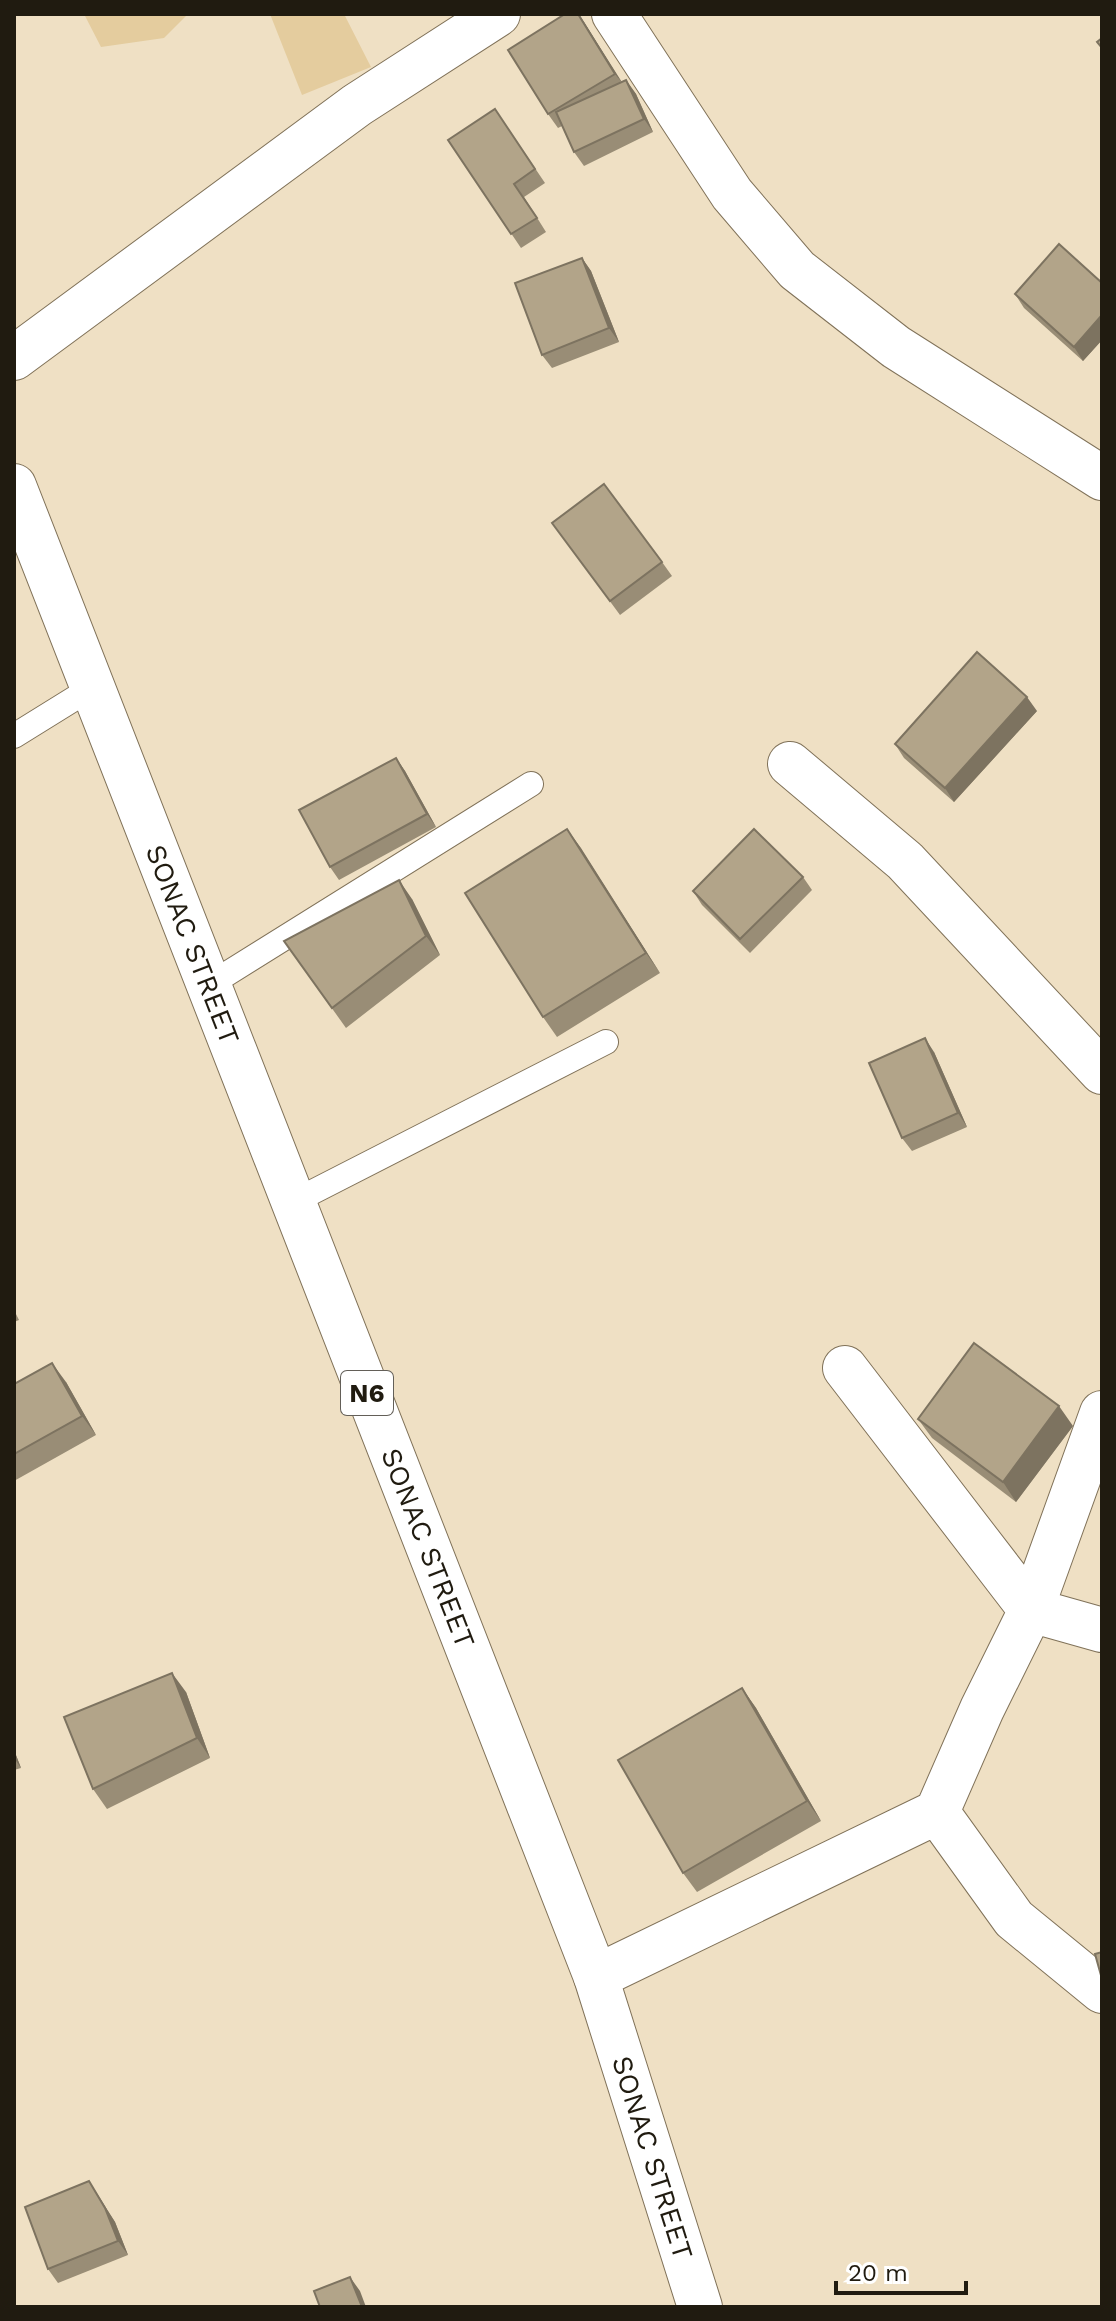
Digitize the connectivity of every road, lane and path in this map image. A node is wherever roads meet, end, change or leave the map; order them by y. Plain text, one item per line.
1 (498, 14) edge
2 (614, 14) edge
3 (14, 358) edge
4 (1102, 478) edge
5 (14, 486) edge
6 (93, 687) junction
7 (14, 736) edge
8 (790, 764) dead end
9 (531, 784) dead end
10 (209, 985) junction
11 (606, 1042) dead end
12 (1102, 1072) edge
13 (293, 1202) junction
14 (845, 1368) dead end
15 (1102, 1413) edge
16 (1031, 1610) junction
17 (1102, 1630) edge
18 (937, 1812) junction
19 (596, 1977) junction
20 (1102, 1991) edge
21 (700, 2307) edge

1 - 3 main road
2 - 4 main road
5 - 6 main road, SONAC STREET / N6
6 - 7 lane
6 - 10 main road, SONAC STREET / N6
8 - 12 main road
9 - 10 lane
10 - 13 main road, SONAC STREET / N6
11 - 13 lane
13 - 19 main road, SONAC STREET / N6
14 - 16 main road
15 - 16 main road
16 - 17 main road
16 - 18 main road
18 - 19 main road
18 - 20 main road
19 - 21 main road, SONAC STREET / N6

